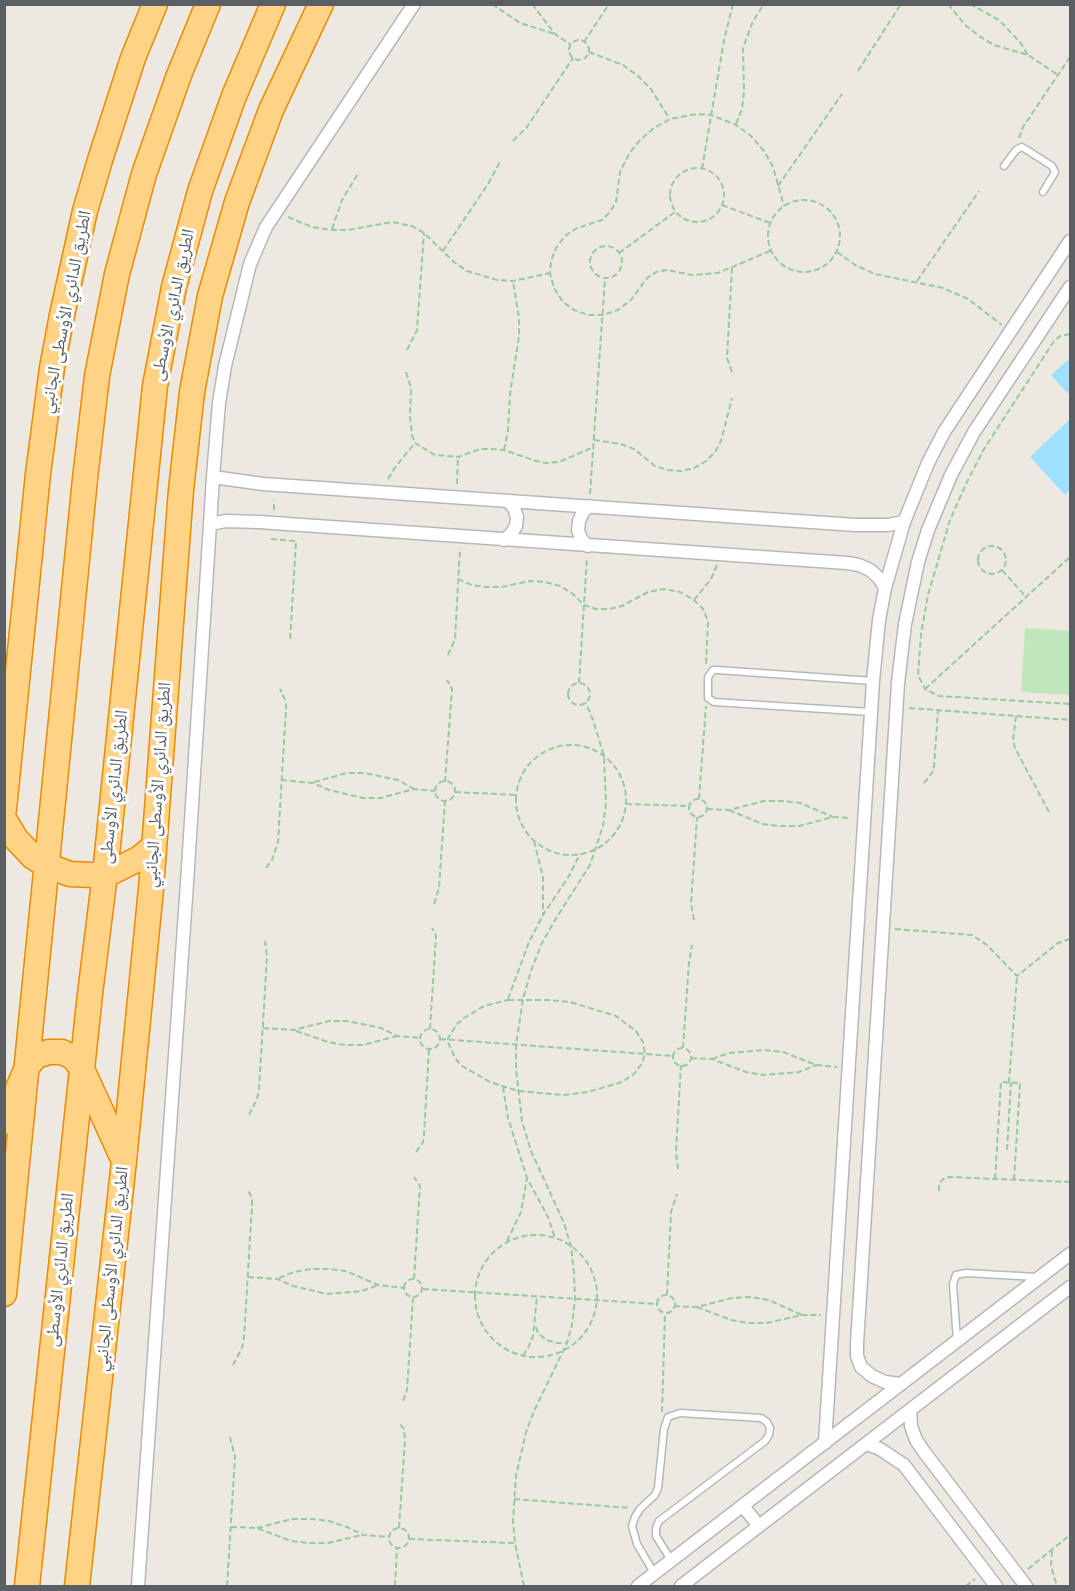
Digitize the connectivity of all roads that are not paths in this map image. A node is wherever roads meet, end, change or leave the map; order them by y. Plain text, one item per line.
1 (154, 4) edge
2 (208, 4) edge
3 (273, 4) edge
4 (321, 4) edge
5 (414, 4) edge
6 (198, 16) edge
7 (1004, 166) dead end
8 (1042, 192) dead end
9 (1071, 242) edge
10 (1071, 288) edge
11 (213, 477) junction
12 (508, 501) junction
13 (590, 506) junction
14 (904, 522) junction
15 (210, 524) junction
16 (504, 540) junction
17 (588, 546) junction
18 (885, 588) junction
19 (873, 681) junction
20 (871, 712) junction
21 (6, 778) edge
22 (4, 809) edge
23 (4, 819) edge
24 (154, 846) junction
25 (48, 866) junction
26 (105, 873) junction
27 (27, 1067) junction
28 (82, 1069) junction
29 (4, 1122) edge
30 (124, 1161) junction
31 (1071, 1254) edge
32 (1041, 1277) junction
33 (1071, 1287) edge
34 (4, 1294) edge
35 (957, 1341) junction
36 (900, 1384) junction
37 (910, 1410) junction
38 (825, 1443) junction
39 (867, 1444) junction
40 (743, 1506) junction
41 (759, 1526) junction
42 (672, 1561) junction
43 (655, 1574) junction
44 (1023, 1582) edge
45 (27, 1587) edge
46 (77, 1587) edge
47 (138, 1587) edge
48 (638, 1587) edge
49 (681, 1587) edge
50 (996, 1587) edge

1 - 21 highway, الطريق الدائري الأوسطى الجانبي
2 - 6 highway
3 - 26 highway, الطريق الدائري الأوسطى
4 - 24 highway, الطريق الدائري الأوسطى الجانبي
5 - 11 street
6 - 25 highway
7 - 8 lane
9 - 14 street
10 - 36 street
11 - 12 street
11 - 15 street
12 - 13 street
12 - 16 street
13 - 14 street
13 - 17 street
14 - 18 street
15 - 16 street
15 - 47 street
16 - 17 street
17 - 18 street
18 - 19 street
19 - 20 street
19 - 20 lane
20 - 38 street
21 - 22 highway, الطريق الدائري الأوسطى الجانبي
23 - 25 highway
24 - 26 highway
24 - 30 highway, الطريق الدائري الأوسطى الجانبي
25 - 26 highway
25 - 27 highway
26 - 28 highway, الطريق الدائري الأوسطى
27 - 28 highway
27 - 29 highway
27 - 34 highway
28 - 30 highway
28 - 45 highway, الطريق الدائري الأوسطى
30 - 46 highway, الطريق الدائري الأوسطى الجانبي
31 - 32 street
32 - 35 street
32 - 35 lane
33 - 37 street
35 - 36 street
36 - 38 street
37 - 39 street
37 - 44 street
38 - 40 street
39 - 41 street
39 - 50 street
40 - 41 street
40 - 42 street
41 - 49 street
42 - 43 street
42 - 43 lane
43 - 48 street

